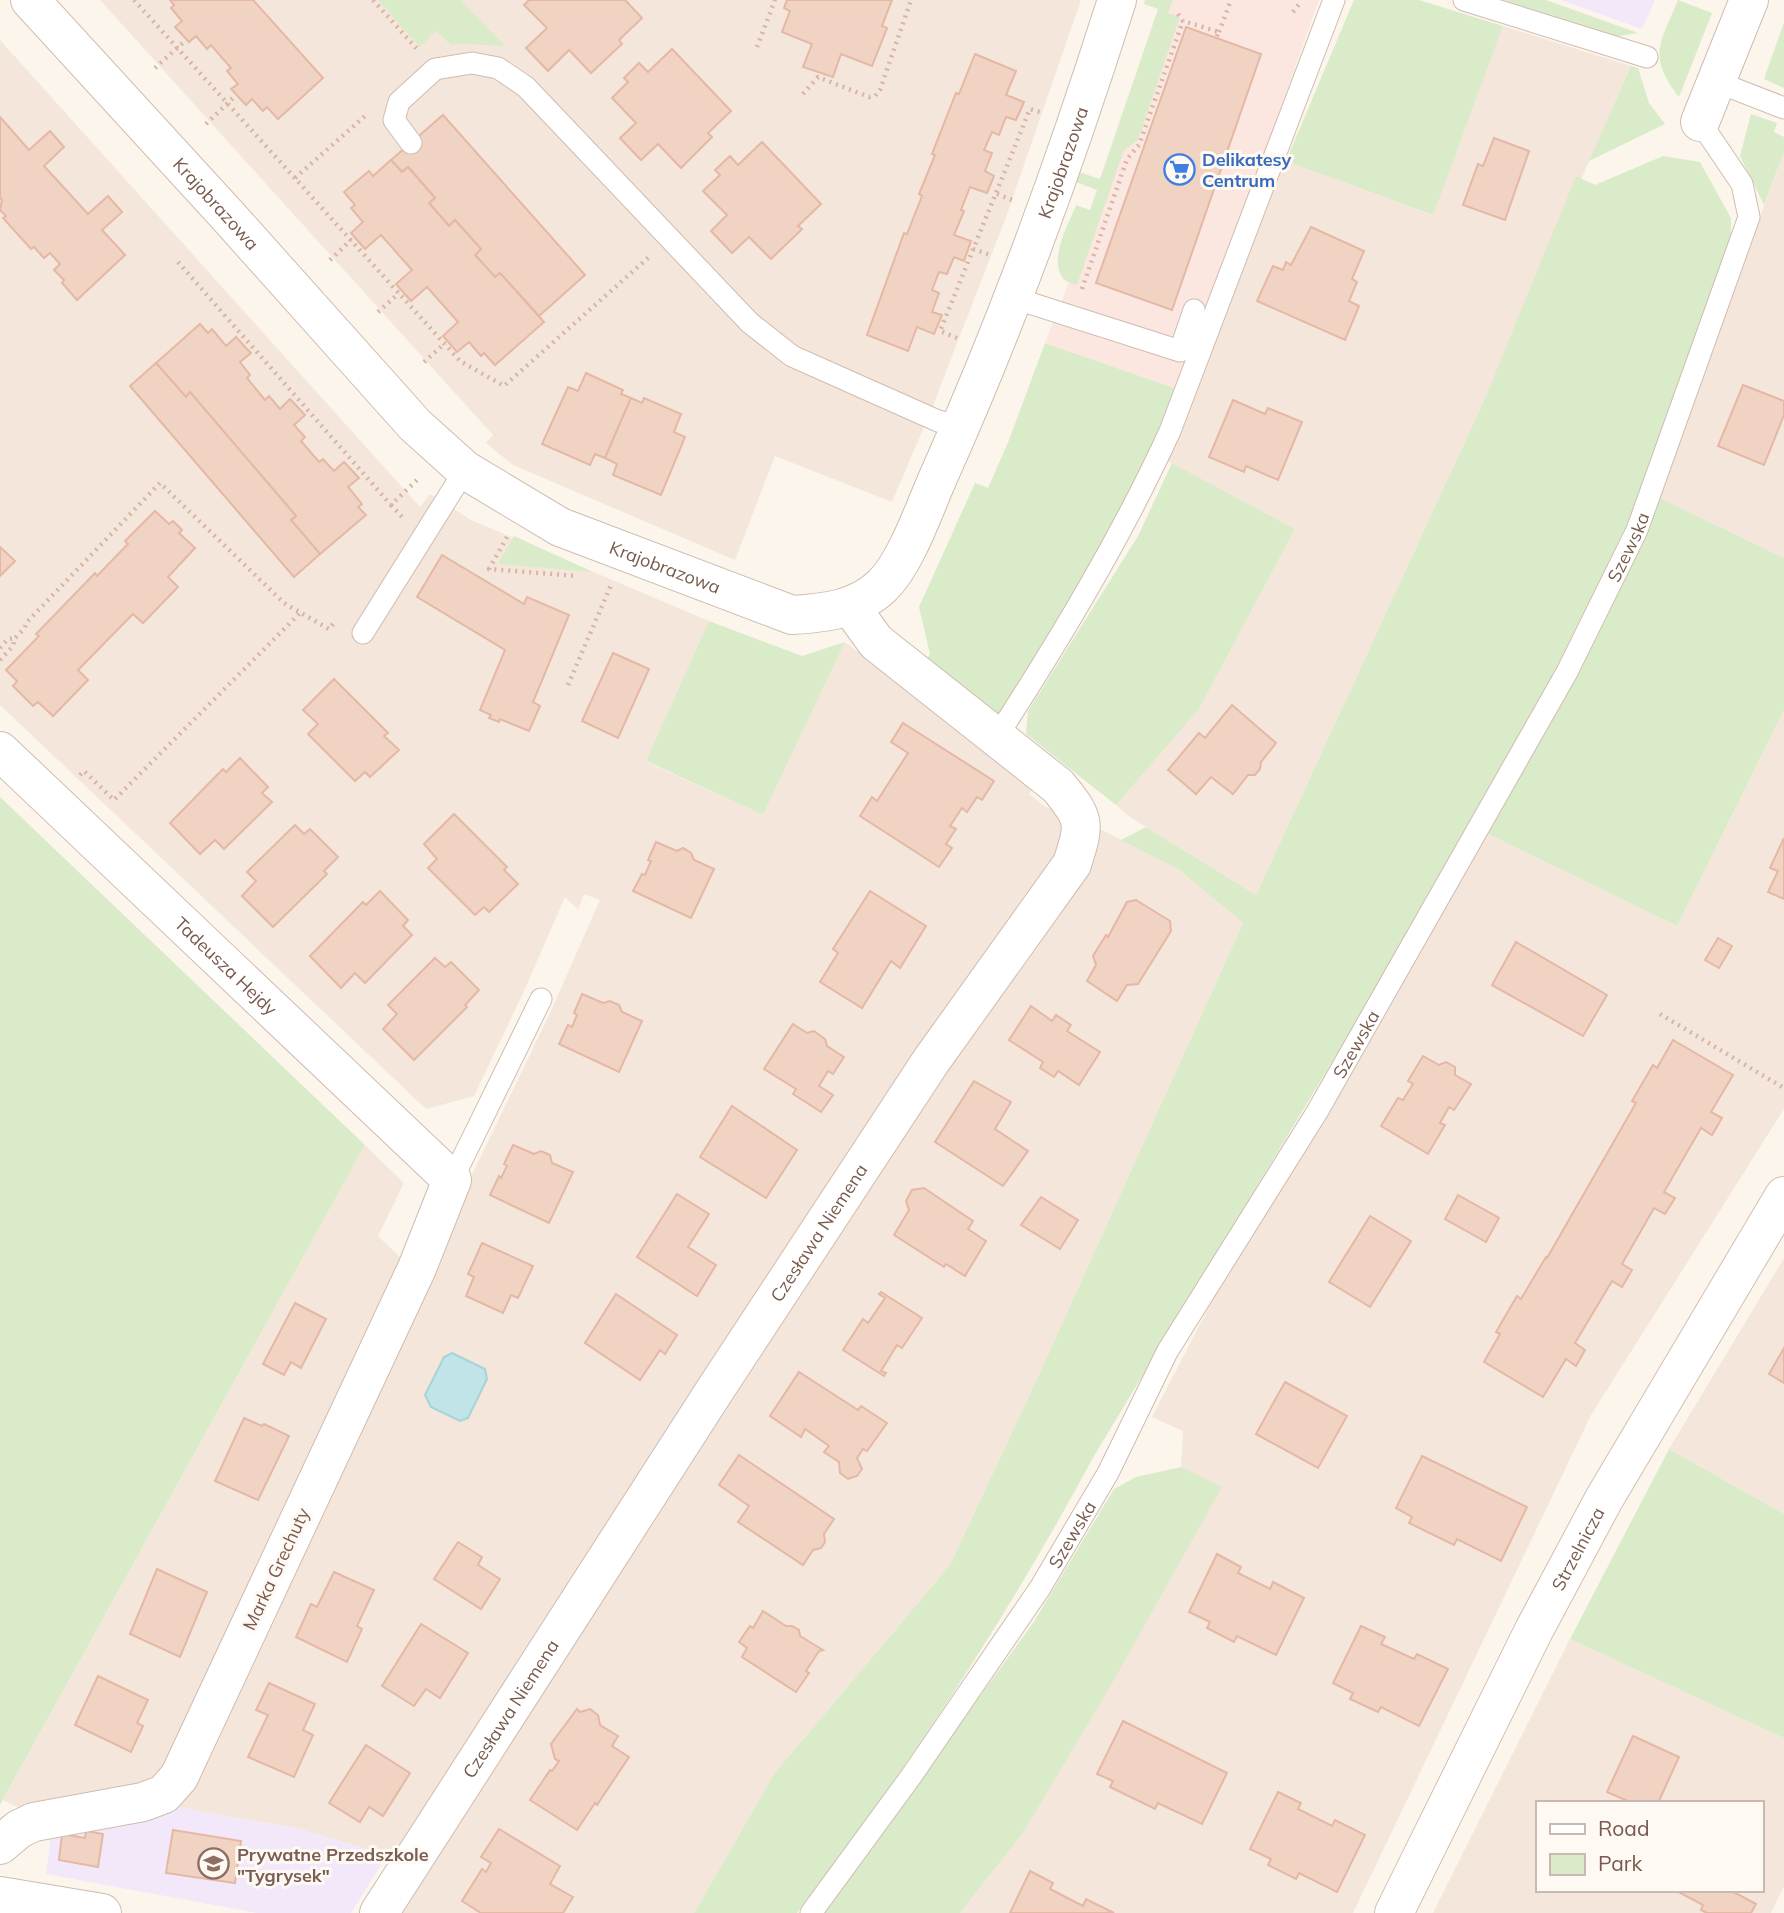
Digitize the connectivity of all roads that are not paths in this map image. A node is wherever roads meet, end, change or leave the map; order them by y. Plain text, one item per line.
1 (30, 0) edge
2 (1116, 0) edge
3 (1334, 0) edge
4 (1464, 0) edge
5 (1749, 0) edge
6 (1647, 57) dead end
7 (1717, 82) junction
8 (1784, 108) edge
9 (1700, 122) joint
10 (411, 142) dead end
11 (1014, 298) junction
12 (1194, 310) dead end
13 (961, 427) junction
14 (466, 470) junction
15 (850, 606) junction
16 (363, 633) dead end
17 (996, 738) junction
18 (0, 751) edge
19 (541, 999) dead end
20 (452, 1180) junction
21 (1782, 1206) edge
22 (0, 1845) edge
23 (0, 1896) edge
24 (102, 1913) edge
25 (379, 1913) edge
26 (811, 1913) edge
27 (1394, 1913) edge

1 - 14 street, Krajobrazowa
2 - 11 street, Krajobrazowa
3 - 17 lane
4 - 6 lane
5 - 7 street
7 - 8 lane
7 - 9 street
9 - 26 lane, Szewska
10 - 13 lane
11 - 12 lane
11 - 13 street, Krajobrazowa
13 - 15 street, Krajobrazowa
14 - 15 street, Krajobrazowa
14 - 16 lane
15 - 17 street, Czesława Niemena
17 - 25 street, Czesława Niemena
18 - 20 street, Tadeusza Hejdy
19 - 20 lane
20 - 22 street, Marka Grechuty
21 - 27 street, Strzelnicza
23 - 24 street

